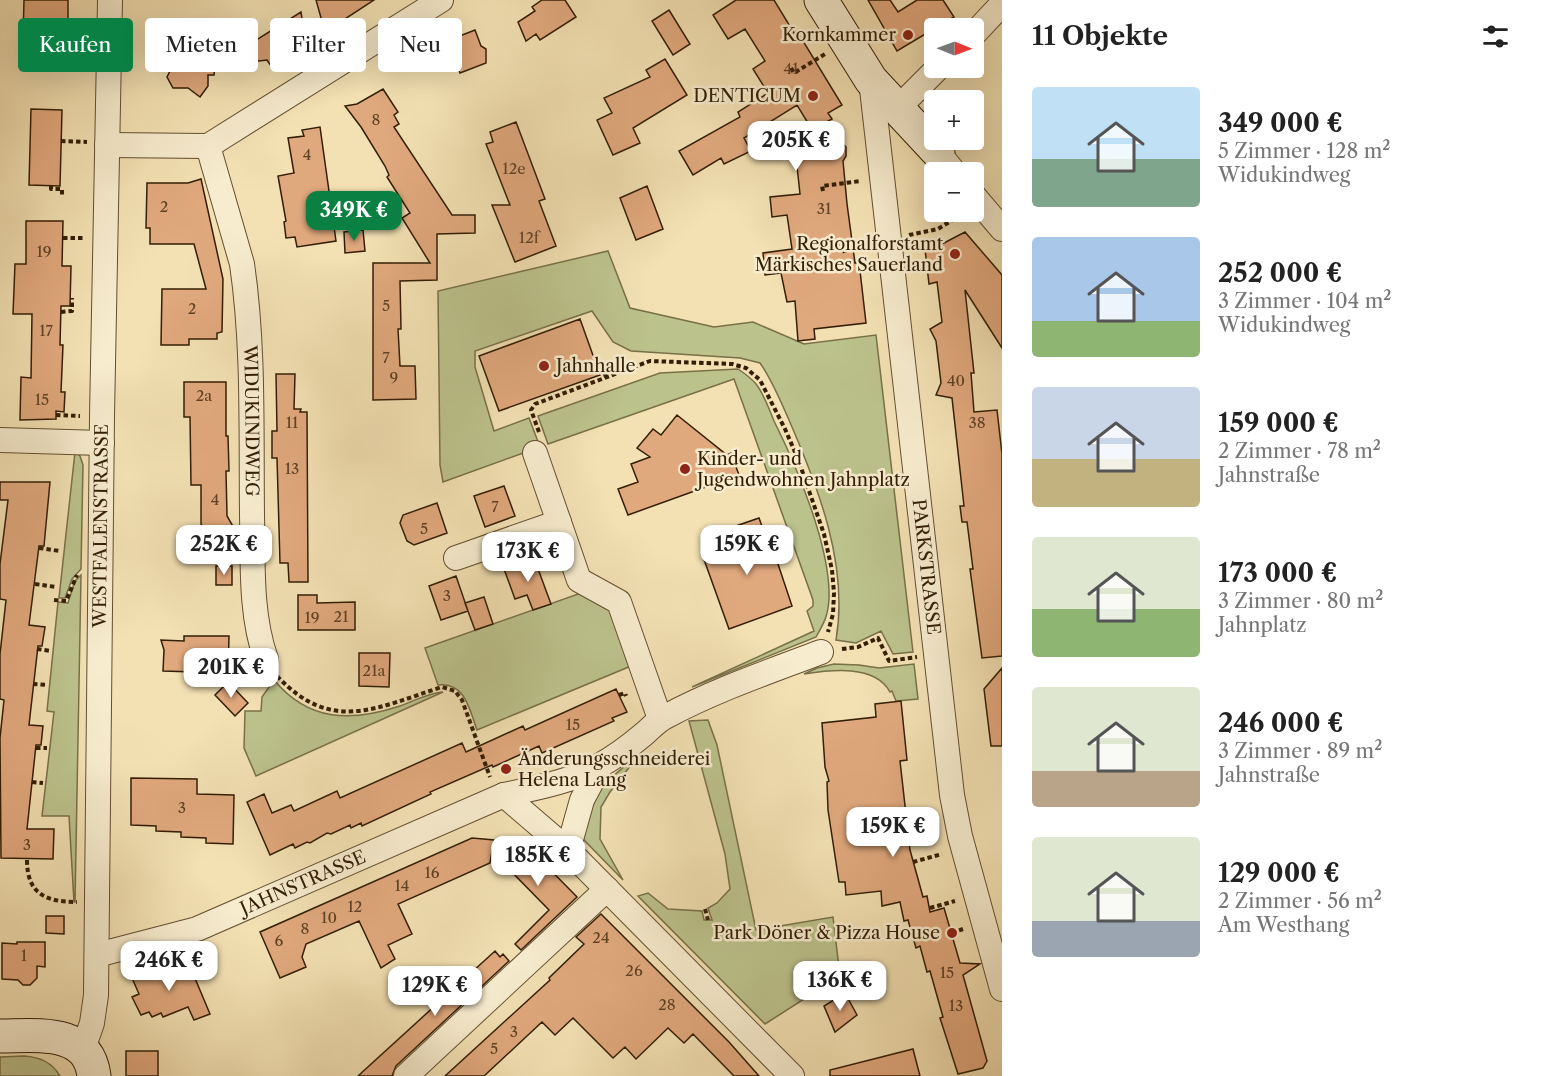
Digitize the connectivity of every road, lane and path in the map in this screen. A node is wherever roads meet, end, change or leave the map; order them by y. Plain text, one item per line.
1 (110, 0) edge
2 (441, 0) edge
3 (820, 0) edge
4 (1002, 4) edge
5 (984, 23) edge
6 (846, 41) junction
7 (791, 68) dead end
8 (928, 78) edge
9 (871, 80) junction
10 (898, 108) junction
11 (61, 141) dead end
12 (98, 143) junction
13 (208, 146) junction
14 (946, 162) edge
15 (859, 182) dead end
16 (51, 186) dead end
17 (823, 191) dead end
18 (62, 197) dead end
19 (984, 208) edge
20 (952, 222) edge
21 (1002, 229) edge
22 (910, 235) dead end
23 (63, 238) dead end
24 (87, 238) dead end
25 (839, 246) dead end
26 (845, 255) dead end
27 (72, 298) dead end
28 (61, 312) dead end
29 (602, 366) dead end
30 (606, 377) junction
31 (531, 410) dead end
32 (56, 416) dead end
33 (84, 416) dead end
34 (0, 440) edge
35 (102, 443) junction
36 (535, 453) dead end
37 (559, 522) junction
38 (39, 548) dead end
39 (60, 551) dead end
40 (456, 558) dead end
41 (81, 571) dead end
42 (35, 585) dead end
43 (56, 587) dead end
44 (54, 600) dead end
45 (858, 647) dead end
46 (37, 649) dead end
47 (51, 651) dead end
48 (821, 652) joint
49 (914, 658) dead end
50 (266, 659) joint
51 (33, 684) dead end
52 (47, 685) dead end
53 (660, 719) junction
54 (36, 748) dead end
55 (47, 748) dead end
56 (600, 765) junction
57 (32, 782) dead end
58 (43, 783) dead end
59 (501, 796) junction
60 (568, 850) junction
61 (940, 855) dead end
62 (27, 860) dead end
63 (913, 862) dead end
64 (607, 889) junction
65 (75, 902) dead end
66 (705, 909) dead end
67 (708, 920) dead end
68 (97, 955) junction
69 (1002, 989) edge
70 (0, 1036) edge
71 (88, 1063) edge
72 (406, 1076) edge
73 (792, 1076) edge

1 - 12 street, WESTFALENSTRASSE
2 - 13 street
3 - 6 street, PARKSTRASSE
4 - 5 street
6 - 7 path
6 - 9 street, PARKSTRASSE
8 - 10 street
9 - 10 street
9 - 69 street, PARKSTRASSE
10 - 14 street
11 - 12 path
12 - 13 street
12 - 35 street, WESTFALENSTRASSE
13 - 50 street, WIDUKINDWEG
15 - 17 path
16 - 18 path
19 - 21 street
20 - 22 path
23 - 24 path
25 - 26 path
27 - 28 path
29 - 30 path
30 - 31 path
30 - 48 path
32 - 33 path, WESTFALENSTRASSE
34 - 35 street
35 - 68 street, WESTFALENSTRASSE
36 - 37 street
37 - 40 street
37 - 53 street
38 - 39 path
41 - 44 path, WESTFALENSTRASSE
42 - 43 path
45 - 49 path
46 - 47 path
48 - 53 street, JAHNSTRASSE
50 - 59 path
51 - 52 path
53 - 56 street, JAHNSTRASSE
54 - 55 path
56 - 59 street, JAHNSTRASSE
56 - 60 street, JAHNSTRASSE
57 - 58 path
59 - 60 street
59 - 68 street, JAHNSTRASSE
60 - 64 street
61 - 63 path
62 - 65 path
64 - 72 street
64 - 73 street
66 - 67 path
68 - 71 street, WESTFALENSTRASSE
70 - 71 street

